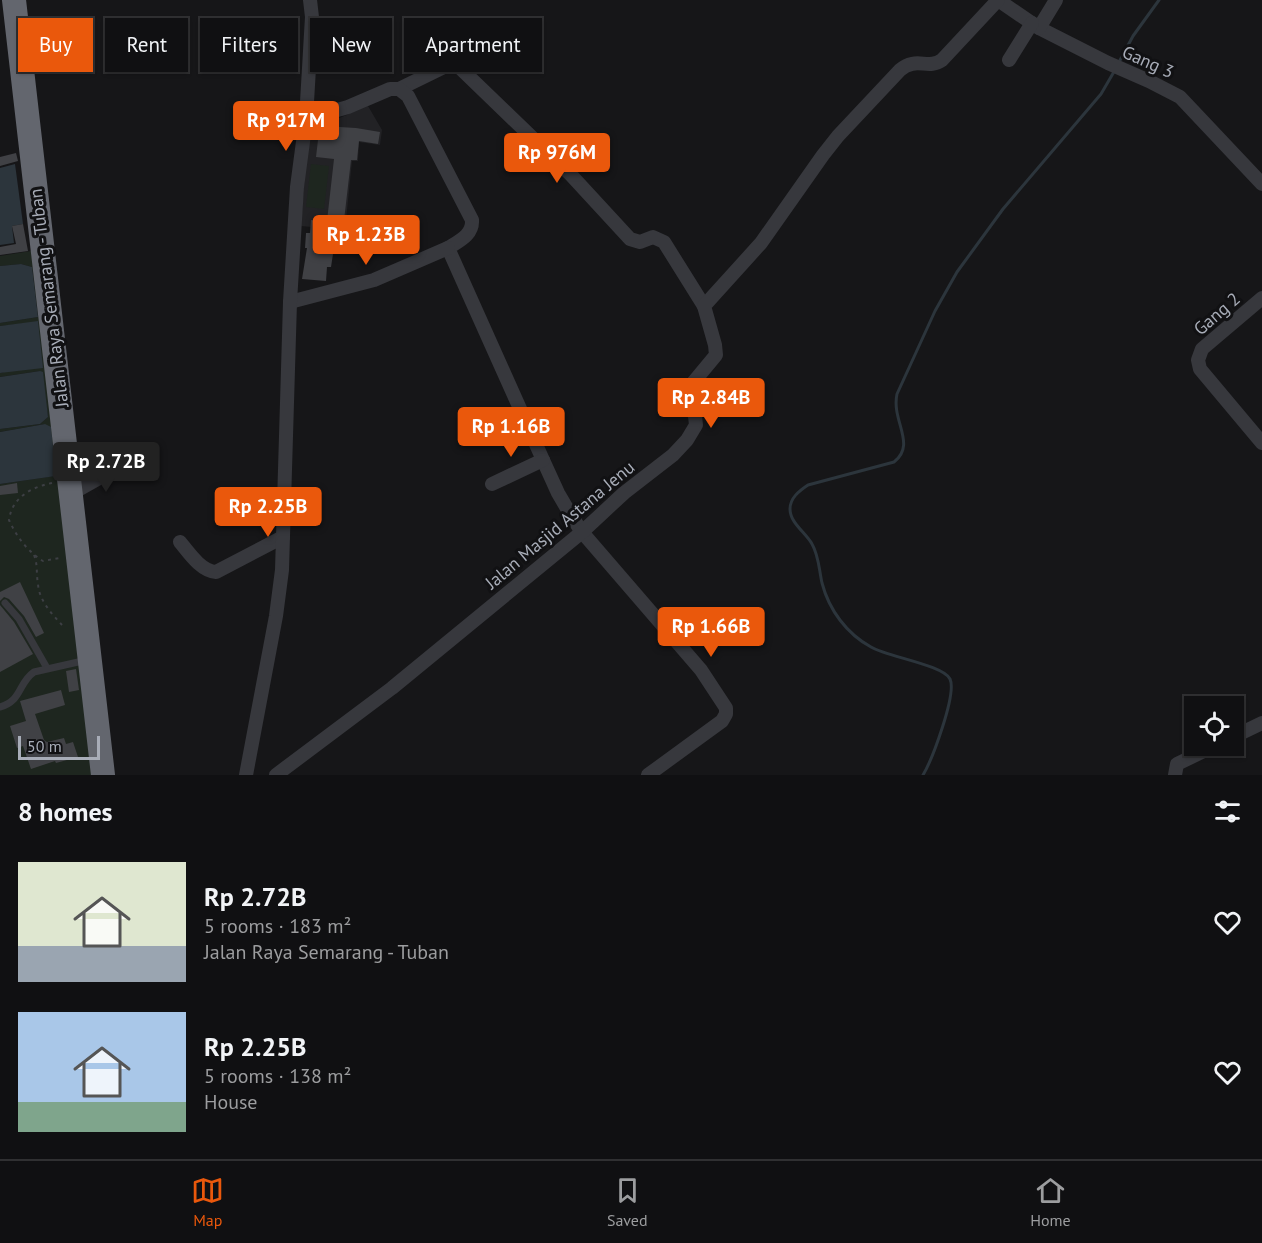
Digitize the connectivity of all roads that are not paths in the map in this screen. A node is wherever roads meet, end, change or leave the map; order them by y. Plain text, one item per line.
1 (14, 0) edge
2 (310, 0) edge
3 (998, 0) edge
4 (1056, 0) edge
5 (1035, 25) junction
6 (1009, 60) dead end
7 (399, 89) junction
8 (306, 119) junction
9 (1262, 183) edge
10 (448, 248) junction
11 (1262, 298) edge
12 (290, 302) junction
13 (704, 306) junction
14 (1262, 443) edge
15 (543, 460) junction
16 (126, 463) dead end
17 (492, 484) dead end
18 (71, 487) junction
19 (582, 532) junction
20 (284, 537) junction
21 (180, 542) dead end
22 (5, 603) dead end
23 (89, 660) junction
24 (47, 668) junction
25 (0, 707) edge
26 (1262, 723) edge
27 (1244, 732) edge
28 (1193, 756) edge
29 (103, 775) edge
30 (246, 775) edge
31 (276, 775) edge
32 (648, 775) edge
33 (1175, 775) edge

1 - 18 highway, Jalan Raya Semarang - Tuban
2 - 8 street
3 - 5 street, Gang 3
3 - 13 street
4 - 5 street
5 - 6 street
5 - 9 street, Gang 3
7 - 8 street
7 - 10 street
7 - 13 street
8 - 12 street
10 - 12 street
10 - 15 street
11 - 14 street, Gang 2
12 - 20 street
13 - 19 street, Jalan Masjid Astana Jenu
15 - 17 street
15 - 19 street
16 - 18 street
18 - 23 highway, Jalan Raya Semarang - Tuban
19 - 31 street, Jalan Masjid Astana Jenu
19 - 32 street
20 - 21 street
20 - 30 street
22 - 24 lane
23 - 24 lane
23 - 29 highway, Jalan Raya Semarang - Tuban
24 - 25 lane
26 - 27 street
28 - 33 street

